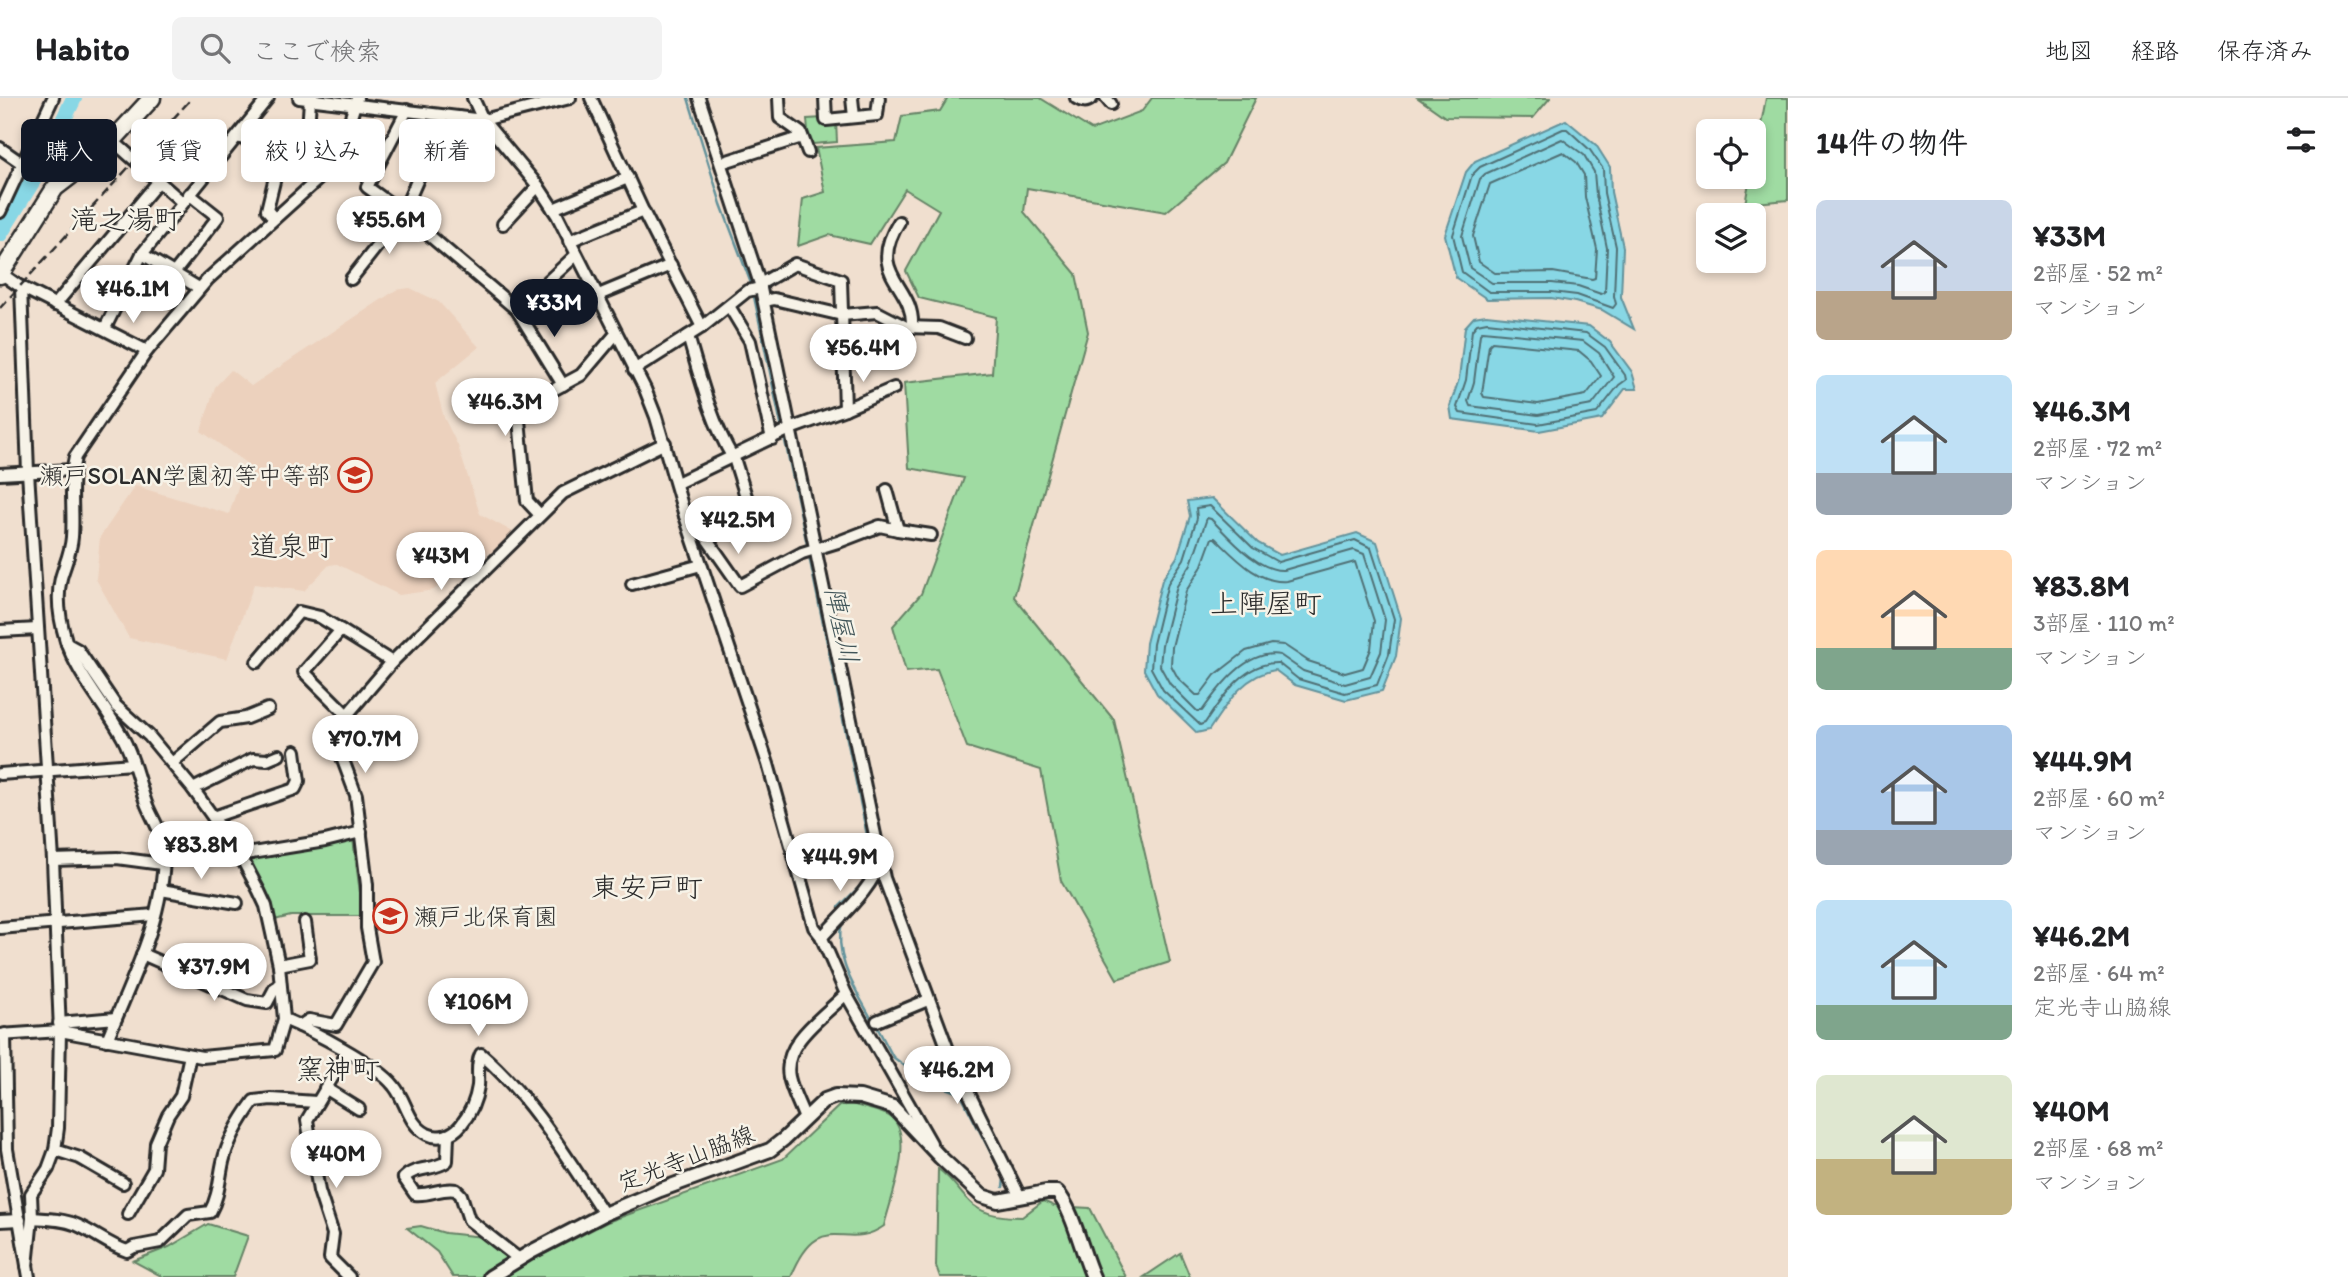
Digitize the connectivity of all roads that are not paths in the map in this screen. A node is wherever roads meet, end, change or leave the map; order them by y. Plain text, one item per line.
1 (52, 98) edge
2 (152, 98) edge
3 (268, 98) edge
4 (473, 98) edge
5 (570, 98) edge
6 (591, 98) edge
7 (699, 98) edge
8 (779, 98) edge
9 (825, 98) edge
10 (852, 98) edge
11 (878, 98) edge
12 (1076, 98) edge
13 (1092, 98) edge
14 (305, 99) edge
15 (356, 102) edge
16 (407, 110) junction
17 (458, 117) junction
18 (854, 117) junction
19 (43, 119) edge
20 (306, 119) edge
21 (475, 119) edge
22 (483, 119) edge
23 (487, 119) edge
24 (495, 134) edge
25 (237, 136) junction
26 (117, 137) edge
27 (241, 137) edge
28 (803, 137) junction
29 (117, 145) edge
30 (0, 148) edge
31 (808, 152) dead end
32 (131, 157) edge
33 (21, 163) edge
34 (721, 163) junction
35 (21, 168) edge
36 (628, 177) junction
37 (63, 182) edge
38 (158, 182) joint
39 (274, 182) edge
40 (360, 182) edge
41 (538, 186) junction
42 (368, 187) junction
43 (186, 198) junction
44 (552, 209) junction
45 (643, 211) junction
46 (0, 212) edge
47 (403, 213) junction
48 (274, 218) junction
49 (899, 222) dead end
50 (503, 223) dead end
51 (569, 241) junction
52 (142, 254) junction
53 (576, 255) junction
54 (671, 265) junction
55 (174, 272) junction
56 (2, 273) edge
57 (351, 279) dead end
58 (21, 287) junction
59 (199, 288) junction
60 (757, 288) junction
61 (596, 296) junction
62 (764, 301) junction
63 (55, 305) junction
64 (729, 306) junction
65 (517, 310) junction
66 (842, 315) junction
67 (702, 327) junction
68 (912, 327) junction
69 (105, 328) junction
70 (615, 335) junction
71 (688, 336) junction
72 (965, 338) dead end
73 (147, 351) junction
74 (634, 370) junction
75 (563, 384) junction
76 (894, 388) dead end
77 (845, 409) junction
78 (782, 434) junction
79 (665, 443) junction
80 (733, 458) junction
81 (72, 470) junction
82 (28, 472) junction
83 (0, 474) edge
84 (677, 483) junction
85 (887, 490) dead end
86 (749, 506) dead end
87 (540, 515) junction
88 (685, 516) junction
89 (898, 530) junction
90 (932, 535) dead end
91 (811, 551) junction
92 (701, 565) junction
93 (632, 584) dead end
94 (38, 629) junction
95 (341, 630) junction
96 (0, 631) edge
97 (67, 644) junction
98 (257, 662) dead end
99 (392, 662) junction
100 (268, 709) dead end
101 (347, 715) junction
102 (295, 751) dead end
103 (279, 755) dead end
104 (172, 763) junction
105 (133, 764) junction
106 (47, 770) junction
107 (0, 774) edge
108 (193, 789) junction
109 (213, 817) junction
110 (361, 832) junction
111 (240, 855) junction
112 (53, 860) junction
113 (880, 861) junction
114 (162, 864) junction
115 (161, 890) junction
116 (237, 902) dead end
117 (154, 915) junction
118 (306, 922) dead end
119 (55, 923) junction
120 (0, 928) edge
121 (822, 937) junction
122 (142, 954) junction
123 (279, 965) junction
124 (281, 985) junction
125 (846, 994) junction
126 (928, 1000) junction
127 (116, 1018) junction
128 (284, 1019) junction
129 (877, 1021) dead end
130 (300, 1026) junction
131 (60, 1027) junction
132 (2, 1035) edge
133 (107, 1040) junction
134 (347, 1053) junction
135 (190, 1055) junction
136 (325, 1088) junction
137 (316, 1102) junction
138 (359, 1109) dead end
139 (805, 1119) junction
140 (448, 1135) junction
141 (55, 1150) junction
142 (940, 1157) junction
143 (123, 1183) dead end
144 (1020, 1197) junction
145 (128, 1214) dead end
146 (604, 1214) junction
147 (32, 1218) junction
148 (20, 1220) junction
149 (0, 1221) edge
150 (519, 1259) junction
151 (28, 1272) edge
152 (349, 1277) edge
153 (491, 1277) edge
154 (1093, 1277) edge

1 - 19 street
2 - 26 highway
3 - 25 street
4 - 22 street
5 - 23 street
6 - 36 street
7 - 34 street
8 - 28 street
9 - 18 street
10 - 18 street
11 - 18 street
12 - 13 street
14 - 15 street
14 - 20 street
15 - 16 street
15 - 48 street
16 - 17 street
16 - 42 street
17 - 21 street
17 - 47 street
24 - 41 street
25 - 27 street
25 - 43 street
28 - 31 street
28 - 34 street
29 - 32 street
30 - 33 street
34 - 60 street
35 - 46 street
36 - 44 street
36 - 45 street
37 - 56 highway
38 - 43 street
38 - 63 street
39 - 48 street
40 - 42 street
41 - 44 street
41 - 50 street
42 - 47 street
43 - 52 street
43 - 55 street
44 - 51 street
45 - 51 street
45 - 54 street
47 - 57 street
47 - 65 street
48 - 59 street
49 - 68 street
51 - 53 street
52 - 55 street
52 - 69 street
53 - 61 street
53 - 65 street
54 - 61 street
54 - 67 street
55 - 59 street
56 - 58 street
58 - 63 street
58 - 82 street
59 - 73 street
60 - 62 street
60 - 64 street
60 - 66 street
61 - 70 street
62 - 66 street
62 - 78 street
63 - 69 street
64 - 67 street
64 - 78 street
65 - 75 street
66 - 68 street
66 - 77 street
67 - 71 street
68 - 72 street
69 - 73 street
70 - 74 street
70 - 75 street
71 - 74 street
71 - 80 street
73 - 81 street
74 - 79 street
75 - 87 street
76 - 77 street
77 - 78 street
78 - 80 street
78 - 91 street
79 - 84 street
79 - 87 street
80 - 84 street
80 - 86 street
81 - 82 street
81 - 97 street
82 - 83 street
82 - 94 street
84 - 88 street
85 - 89 street
87 - 99 street
88 - 91 street
88 - 92 street
89 - 90 street
89 - 91 street
91 - 113 street
92 - 93 street
92 - 121 street
94 - 96 street
94 - 106 street
95 - 98 street
95 - 99 street
95 - 101 street
97 - 104 street
97 - 105 street
99 - 101 street
100 - 104 street
101 - 110 street
102 - 109 street
103 - 108 street
104 - 108 street
105 - 106 street
105 - 114 street
106 - 107 street
106 - 112 street
108 - 109 street
109 - 111 street
110 - 111 street
110 - 130 street
111 - 123 street
112 - 114 street
112 - 119 street
113 - 121 street
113 - 126 street
114 - 115 street
115 - 116 street
115 - 117 street
117 - 119 street
117 - 122 street
118 - 123 street
119 - 120 street
119 - 131 street
121 - 125 street
122 - 124 street
122 - 127 street
123 - 124 street
124 - 128 street
125 - 139 street
125 - 142 street
126 - 129 street
126 - 144 street
127 - 131 street
127 - 133 street
128 - 130 street
128 - 135 street
130 - 134 street
131 - 132 street
131 - 133 street
131 - 141 street
132 - 148 street
133 - 135 street
134 - 136 street
134 - 140 street
135 - 145 street
136 - 137 street
136 - 138 street
137 - 147 street
137 - 152 street
139 - 142 main road, 定光寺山脇線
139 - 146 main road, 定光寺山脇線
140 - 146 street
140 - 150 street
141 - 143 street
141 - 147 street
142 - 144 main road, 定光寺山脇線
144 - 154 main road, 定光寺山脇線
146 - 150 main road, 定光寺山脇線
147 - 151 street
148 - 149 street
148 - 151 street
150 - 153 main road, 定光寺山脇線

